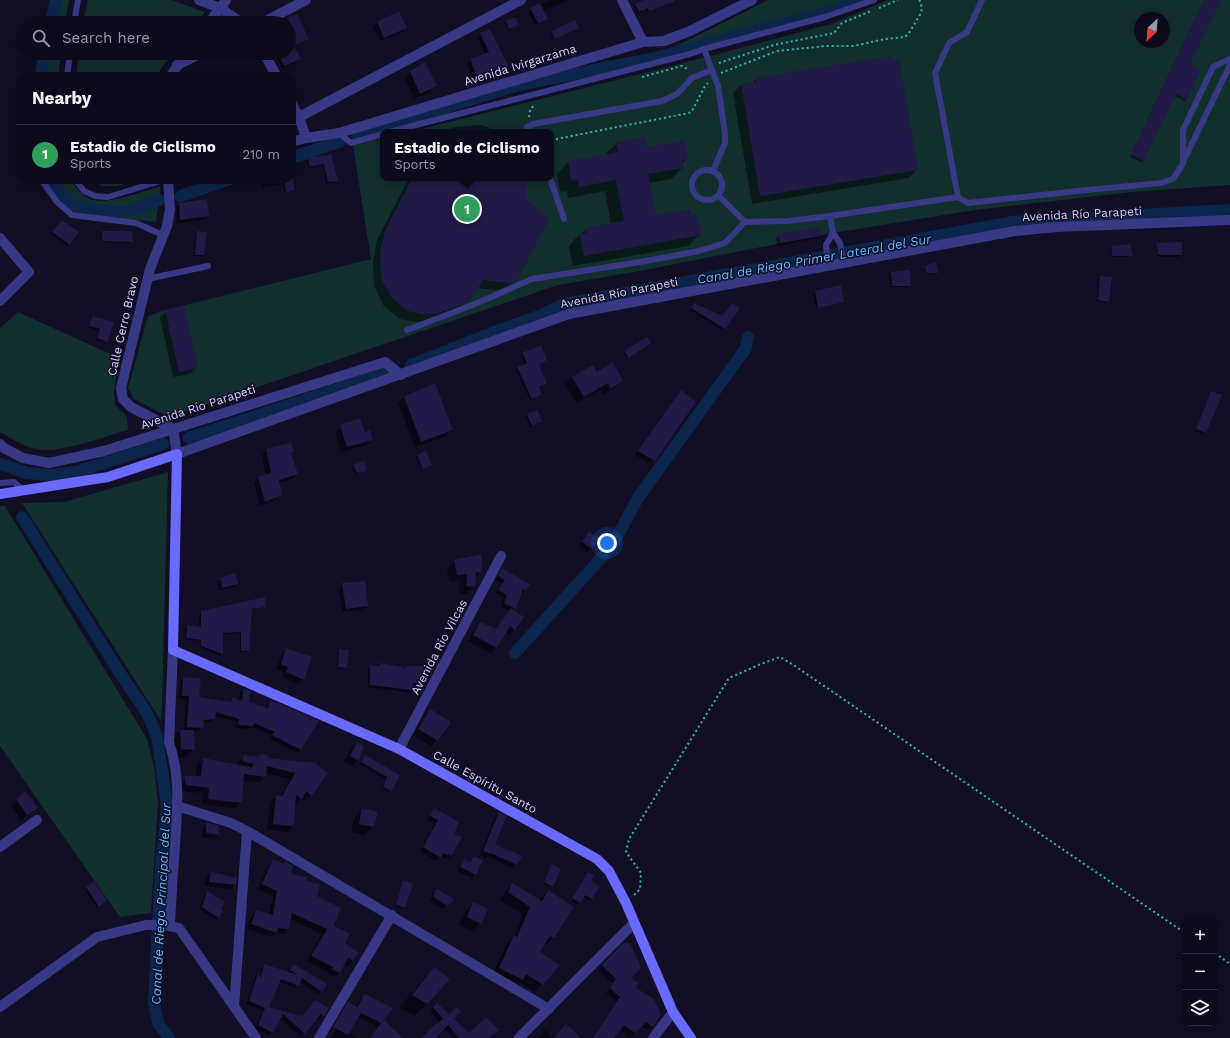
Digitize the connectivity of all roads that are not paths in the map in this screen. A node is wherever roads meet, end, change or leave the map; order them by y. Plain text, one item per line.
1 (78, 0) edge
2 (199, 0) edge
3 (306, 0) edge
4 (521, 0) edge
5 (622, 0) edge
6 (752, 0) edge
7 (874, 0) edge
8 (982, 0) edge
9 (223, 4) edge
10 (75, 16) edge
11 (214, 16) edge
12 (235, 16) edge
13 (275, 16) edge
14 (643, 42) junction
15 (704, 49) junction
16 (1230, 59) edge
17 (69, 60) edge
18 (181, 60) edge
19 (187, 60) edge
20 (268, 60) edge
21 (177, 65) junction
22 (1230, 65) edge
23 (712, 70) junction
24 (68, 72) edge
25 (173, 72) edge
26 (274, 72) edge
27 (296, 111) edge
28 (299, 117) junction
29 (401, 129) edge
30 (526, 129) edge
31 (339, 133) junction
32 (380, 135) edge
33 (306, 138) junction
34 (296, 141) edge
35 (1183, 164) junction
36 (714, 171) junction
37 (551, 181) edge
38 (44, 184) edge
39 (78, 184) edge
40 (151, 184) edge
41 (168, 184) edge
42 (718, 195) junction
43 (958, 197) junction
44 (830, 216) junction
45 (564, 219) dead end
46 (1230, 220) edge
47 (745, 222) junction
48 (833, 233) junction
49 (163, 235) junction
50 (0, 238) edge
51 (844, 263) junction
52 (208, 266) dead end
53 (828, 266) junction
54 (147, 279) junction
55 (0, 301) edge
56 (407, 330) dead end
57 (401, 375) junction
58 (173, 429) junction
59 (0, 444) edge
60 (177, 454) junction
61 (0, 482) edge
62 (24, 491) junction
63 (0, 494) edge
64 (501, 556) dead end
65 (173, 650) junction
66 (399, 749) junction
67 (177, 806) junction
68 (37, 820) dead end
69 (247, 831) junction
70 (0, 847) edge
71 (392, 915) junction
72 (634, 923) junction
73 (167, 925) junction
74 (0, 1007) edge
75 (234, 1007) junction
76 (549, 1009) junction
77 (673, 1012) junction
78 (256, 1038) edge
79 (319, 1038) edge
80 (519, 1038) edge
81 (653, 1038) edge
82 (691, 1038) edge

1 - 10 lane
2 - 9 street
3 - 13 street
4 - 28 street
5 - 14 street
6 - 14 street, Avenida Ivirgarzama
7 - 15 lane
8 - 43 lane
9 - 11 street
9 - 12 street
14 - 31 street, Avenida Ivirgarzama
15 - 23 lane
15 - 29 lane
16 - 35 lane
17 - 24 lane
18 - 21 street
19 - 21 street
20 - 26 street
21 - 25 street
22 - 35 lane
23 - 30 lane
23 - 36 lane
27 - 28 street
28 - 33 street
31 - 32 lane
31 - 33 street, Avenida Ivirgarzama
33 - 34 street, Avenida Ivirgarzama
35 - 43 lane
36 - 42 lane
36 - 42 lane
37 - 45 lane
38 - 49 lane
39 - 40 lane
41 - 49 street, Calle Cerro Bravo
42 - 47 lane
43 - 44 lane
44 - 47 lane
44 - 48 lane
46 - 51 street, Avenida Río Parapeti
47 - 56 lane
48 - 51 lane
48 - 53 lane
49 - 54 street, Calle Cerro Bravo
50 - 55 street
51 - 53 street, Avenida Río Parapeti
52 - 54 lane
53 - 57 street, Avenida Río Parapeti
54 - 58 street, Calle Cerro Bravo
57 - 58 street, Avenida Río Parapeti
57 - 60 street, Avenida Río Parapeti
58 - 59 street, Avenida Río Parapeti
58 - 60 street
60 - 62 main road, Avenida Río Parapeti
60 - 65 main road
61 - 62 lane
62 - 63 main road, Avenida Río Parapeti
64 - 66 street, Avenida Río Vilcas
65 - 66 main road, Calle Espíritu Santo
65 - 67 street
66 - 72 main road, Calle Espíritu Santo
67 - 69 street
67 - 73 street
68 - 70 street
69 - 71 street
69 - 75 street
71 - 76 street
71 - 79 street
72 - 76 street
72 - 77 main road, Calle Espíritu Santo
73 - 74 street
73 - 75 street
75 - 78 street
76 - 80 street
77 - 81 street
77 - 82 main road, Calle Espíritu Santo

